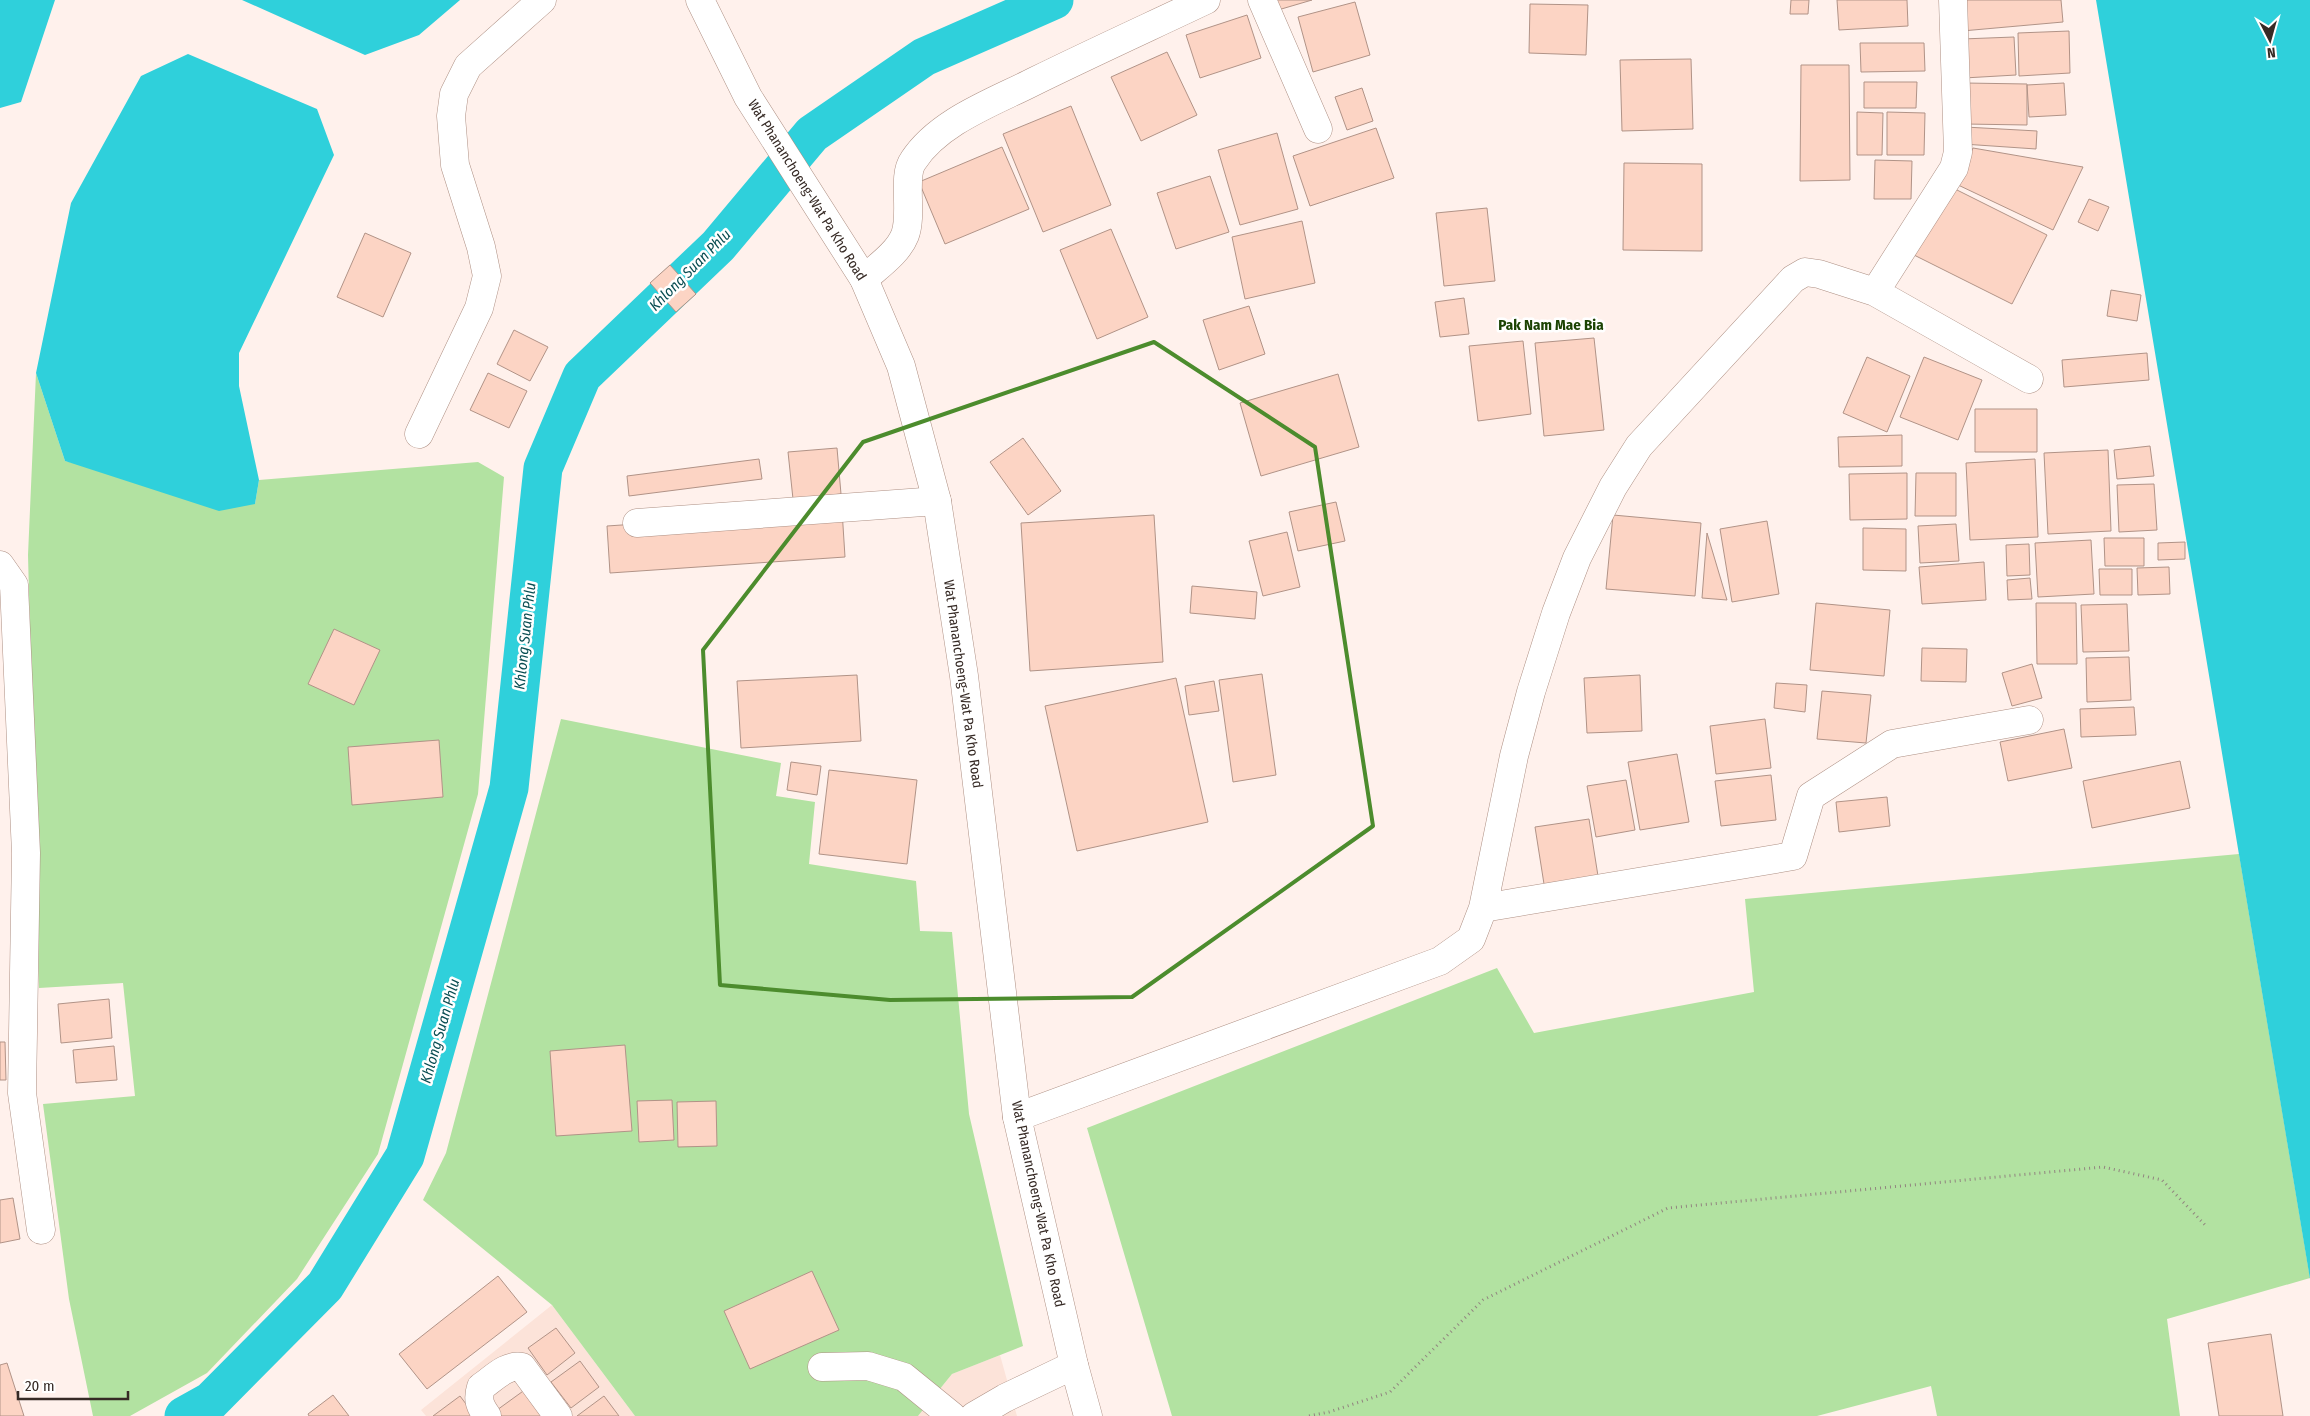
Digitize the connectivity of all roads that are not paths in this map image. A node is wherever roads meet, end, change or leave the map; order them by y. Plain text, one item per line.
1 (542, 0) edge
2 (700, 0) edge
3 (1206, 0) edge
4 (1262, 0) edge
5 (1953, 0) edge
6 (1318, 129) dead end
7 (864, 279) junction
8 (1874, 292) junction
9 (2029, 379) dead end
10 (419, 434) dead end
11 (937, 501) junction
12 (637, 523) dead end
13 (0, 565) edge
14 (2029, 720) dead end
15 (1483, 908) junction
16 (1017, 1117) junction
17 (41, 1230) dead end
18 (1074, 1365) junction
19 (822, 1367) dead end
20 (487, 1416) edge
21 (558, 1416) edge
22 (952, 1416) edge
23 (974, 1416) edge
24 (1088, 1416) edge

1 - 10 street
2 - 7 street, Wat Phananchoeng-Wat Pa Kho Road
3 - 7 street
4 - 6 street
5 - 8 street
7 - 11 street, Wat Phananchoeng-Wat Pa Kho Road
8 - 9 street
8 - 15 street
11 - 12 street
11 - 16 street, Wat Phananchoeng-Wat Pa Kho Road
13 - 17 street
14 - 15 street
15 - 16 street
16 - 18 street, Wat Phananchoeng-Wat Pa Kho Road
18 - 23 street
18 - 24 street, Wat Phananchoeng-Wat Pa Kho Road
19 - 22 street
20 - 21 street

